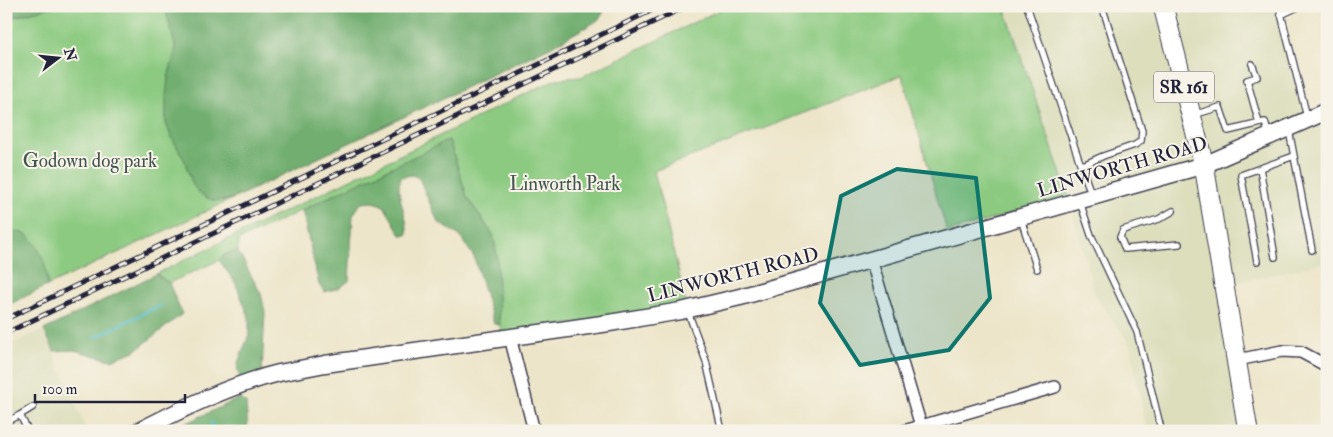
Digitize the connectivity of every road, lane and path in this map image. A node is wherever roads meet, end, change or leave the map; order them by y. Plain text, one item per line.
1 (1026, 6) edge
2 (1102, 6) edge
3 (1163, 6) edge
4 (1279, 6) edge
5 (1300, 6) edge
6 (1281, 15) junction
7 (1252, 64) dead end
8 (1327, 111) edge
9 (1191, 116) junction
10 (1307, 119) junction
11 (1288, 128) junction
12 (1264, 129) junction
13 (1294, 156) junction
14 (1204, 165) junction
15 (1081, 166) junction
16 (1260, 168) junction
17 (1086, 198) junction
18 (1173, 211) dead end
19 (1020, 216) junction
20 (1180, 244) dead end
21 (1312, 250) dead end
22 (1275, 257) dead end
23 (871, 259) junction
24 (1257, 261) dead end
25 (1037, 269) dead end
26 (688, 310) junction
27 (510, 338) junction
28 (1236, 360) junction
29 (1327, 366) edge
30 (1055, 386) dead end
31 (33, 407) dead end
32 (20, 415) junction
33 (6, 422) edge
34 (921, 426) junction
35 (1161, 429) dead end
36 (28, 431) edge
37 (139, 431) edge
38 (534, 431) edge
39 (722, 431) edge
40 (904, 431) edge
41 (1248, 431) edge

1 - 15 lane
2 - 15 lane
3 - 9 main road, SR 161
4 - 6 lane
5 - 6 lane
6 - 10 lane
7 - 12 lane
8 - 10 main road, LINWORTH ROAD
9 - 12 lane
9 - 14 main road, SR 161
10 - 11 main road, LINWORTH ROAD
11 - 12 main road, LINWORTH ROAD
11 - 13 lane
12 - 14 main road, LINWORTH ROAD
13 - 16 lane
13 - 21 lane
14 - 17 main road, LINWORTH ROAD
14 - 28 main road, SR 161
15 - 17 lane
16 - 22 lane
16 - 24 lane
17 - 19 main road, LINWORTH ROAD
17 - 35 lane
18 - 20 lane
19 - 23 main road, LINWORTH ROAD
19 - 25 lane
23 - 26 main road, LINWORTH ROAD
23 - 34 street
26 - 27 main road, LINWORTH ROAD
26 - 39 lane
27 - 37 main road, LINWORTH ROAD
27 - 38 street
28 - 29 street
28 - 41 main road, SR 161
30 - 34 street
31 - 32 lane
32 - 33 lane
32 - 36 lane
34 - 40 street

